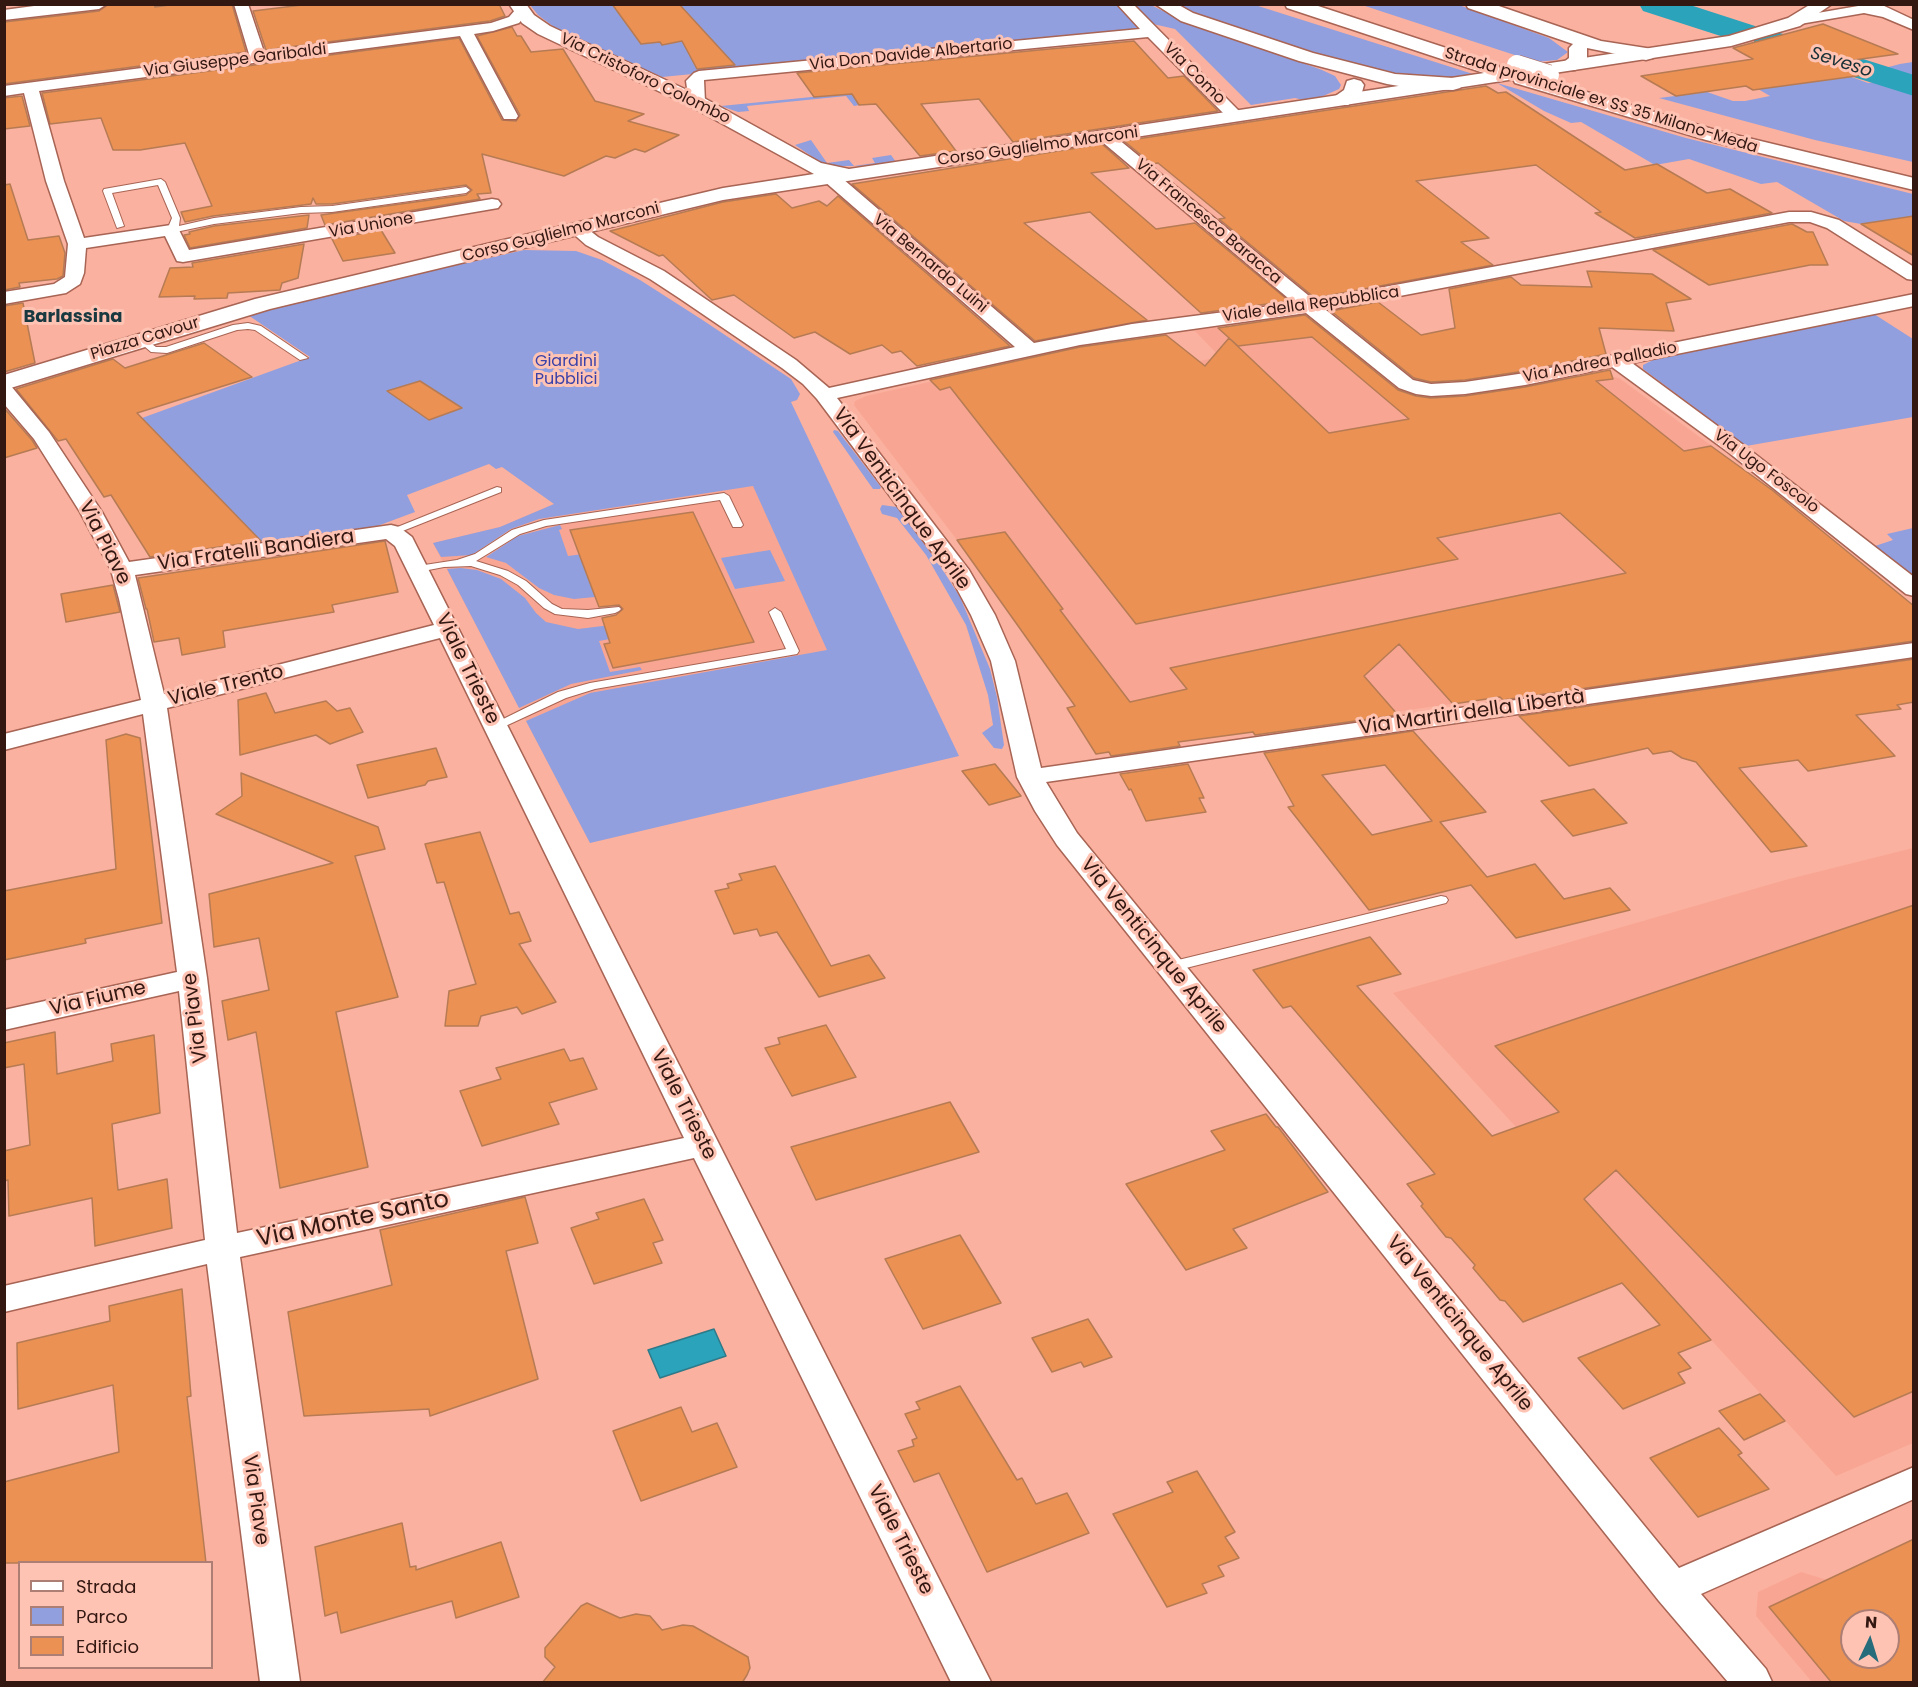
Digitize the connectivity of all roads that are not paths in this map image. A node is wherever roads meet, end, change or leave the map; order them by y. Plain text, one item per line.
1 (99, 4) edge
2 (241, 4) edge
3 (1124, 4) edge
4 (1331, 4) edge
5 (1344, 4) edge
6 (1474, 4) edge
7 (1868, 4) edge
8 (1167, 6) edge
9 (1285, 6) edge
10 (1818, 6) edge
11 (519, 8) edge
12 (1883, 9) edge
13 (4, 15) edge
14 (1800, 20) junction
15 (1395, 25) junction
16 (1914, 26) edge
17 (493, 27) junction
18 (544, 30) junction
19 (465, 31) junction
20 (1151, 32) junction
21 (1550, 32) junction
22 (1578, 48) junction
23 (1605, 56) junction
24 (1306, 57) junction
25 (258, 58) junction
26 (1568, 66) junction
27 (1519, 72) junction
28 (1372, 75) junction
29 (1453, 84) junction
30 (30, 87) junction
31 (4, 91) edge
32 (1347, 93) junction
33 (1385, 94) junction
34 (698, 102) junction
35 (510, 116) dead end
36 (1236, 117) junction
37 (1106, 137) junction
38 (783, 157) junction
39 (1914, 172) edge
40 (812, 177) junction
41 (1914, 184) edge
42 (758, 188) junction
43 (466, 190) dead end
44 (492, 204) dead end
45 (120, 226) dead end
46 (171, 230) junction
47 (578, 230) junction
48 (76, 244) junction
49 (1914, 275) edge
50 (4, 298) edge
51 (1914, 300) edge
52 (263, 304) joint
53 (1311, 307) junction
54 (142, 340) junction
55 (1030, 350) junction
56 (303, 358) dead end
57 (1615, 360) junction
58 (16, 379) edge
59 (4, 390) edge
60 (824, 395) junction
61 (497, 490) dead end
62 (737, 525) dead end
63 (391, 532) junction
64 (461, 562) junction
65 (418, 569) junction
66 (122, 570) junction
67 (1914, 589) edge
68 (615, 609) dead end
69 (775, 612) dead end
70 (448, 629) junction
71 (1914, 650) edge
72 (154, 704) junction
73 (495, 726) junction
74 (4, 742) edge
75 (1030, 777) junction
76 (1441, 900) dead end
77 (1170, 967) junction
78 (192, 978) junction
79 (4, 1020) edge
80 (703, 1145) junction
81 (223, 1248) junction
82 (4, 1299) edge
83 (1914, 1482) edge
84 (1673, 1589) junction
85 (280, 1683) edge
86 (971, 1683) edge
87 (1752, 1683) edge

1 - 13 main road
2 - 25 street
3 - 20 street, Via Como
4 - 15 main road, Strada provinciale ex SS 35 Milano-Meda
5 - 15 main road
6 - 21 main road
7 - 12 street
8 - 24 main road
9 - 27 main road, Strada provinciale ex SS 35 Milano-Meda
10 - 14 main road, Corso Guglielmo Marconi
11 - 17 street, Via Giuseppe Garibaldi
11 - 18 main road, Via Cristoforo Colombo
12 - 14 street
12 - 16 street
14 - 23 main road, Corso Guglielmo Marconi
15 - 27 main road, Strada provinciale ex SS 35 Milano-Meda
17 - 18 street, Via Giuseppe Garibaldi
17 - 19 street, Via Giuseppe Garibaldi
18 - 34 main road, Via Cristoforo Colombo
19 - 25 street, Via Giuseppe Garibaldi
19 - 35 street
20 - 34 street, Via Don Davide Albertario
20 - 36 street, Via Como
21 - 22 main road
21 - 23 main road
22 - 23 main road
22 - 26 main road
23 - 26 main road, Corso Guglielmo Marconi
24 - 28 main road
24 - 32 main road
25 - 30 street, Via Giuseppe Garibaldi
26 - 29 main road, Corso Guglielmo Marconi
27 - 39 main road, Strada provinciale ex SS 35 Milano-Meda, bridge
27 - 41 main road, Strada provinciale ex SS 35 Milano-Meda
28 - 29 main road
28 - 33 main road
29 - 33 main road, Corso Guglielmo Marconi
30 - 31 street, Via Giuseppe Garibaldi
30 - 48 street
32 - 33 main road, Corso Guglielmo Marconi
32 - 36 main road, Corso Guglielmo Marconi
34 - 38 main road, Via Cristoforo Colombo
36 - 37 main road, Corso Guglielmo Marconi
37 - 40 main road, Corso Guglielmo Marconi
37 - 53 street, Via Francesco Baracca
38 - 40 main road, Via Cristoforo Colombo
38 - 42 main road
40 - 42 main road, Corso Guglielmo Marconi
40 - 55 street, Via Bernardo Luini
42 - 47 main road, Corso Guglielmo Marconi
43 - 46 lane
44 - 46 street, Via Unione
45 - 46 lane
46 - 48 street
47 - 52 main road, Corso Guglielmo Marconi
47 - 60 street, Via Venticinque Aprile
48 - 50 street
49 - 53 street, Viale della Repubblica
51 - 57 street, Via Andrea Palladio
52 - 54 main road, Piazza Cavour
53 - 55 street, Viale della Repubblica
53 - 57 street, Via Andrea Palladio
54 - 56 lane
54 - 58 main road, Piazza Cavour
55 - 60 street, Viale della Repubblica
57 - 67 street, Via Ugo Foscolo
59 - 66 street, Via Piave
60 - 75 street, Via Venticinque Aprile
61 - 63 lane
62 - 64 lane
63 - 65 street, Viale Trieste
63 - 66 street, Via Fratelli Bandiera
64 - 65 lane
64 - 68 lane
65 - 70 street, Viale Trieste
66 - 72 street, Via Piave
69 - 73 lane
70 - 72 street, Viale Trento
70 - 73 street, Viale Trieste
71 - 75 street, Via Martiri della Libertà
72 - 74 street, Viale Trento
72 - 78 street, Via Piave
73 - 80 street, Viale Trieste
75 - 77 street, Via Venticinque Aprile
76 - 77 lane
77 - 84 street, Via Venticinque Aprile
78 - 79 street, Via Fiume
78 - 81 street, Via Piave
80 - 81 street, Via Monte Santo
80 - 86 street, Viale Trieste
81 - 82 street, Via Monte Santo
81 - 85 street, Via Piave
83 - 84 street
84 - 87 street, Via Venticinque Aprile

